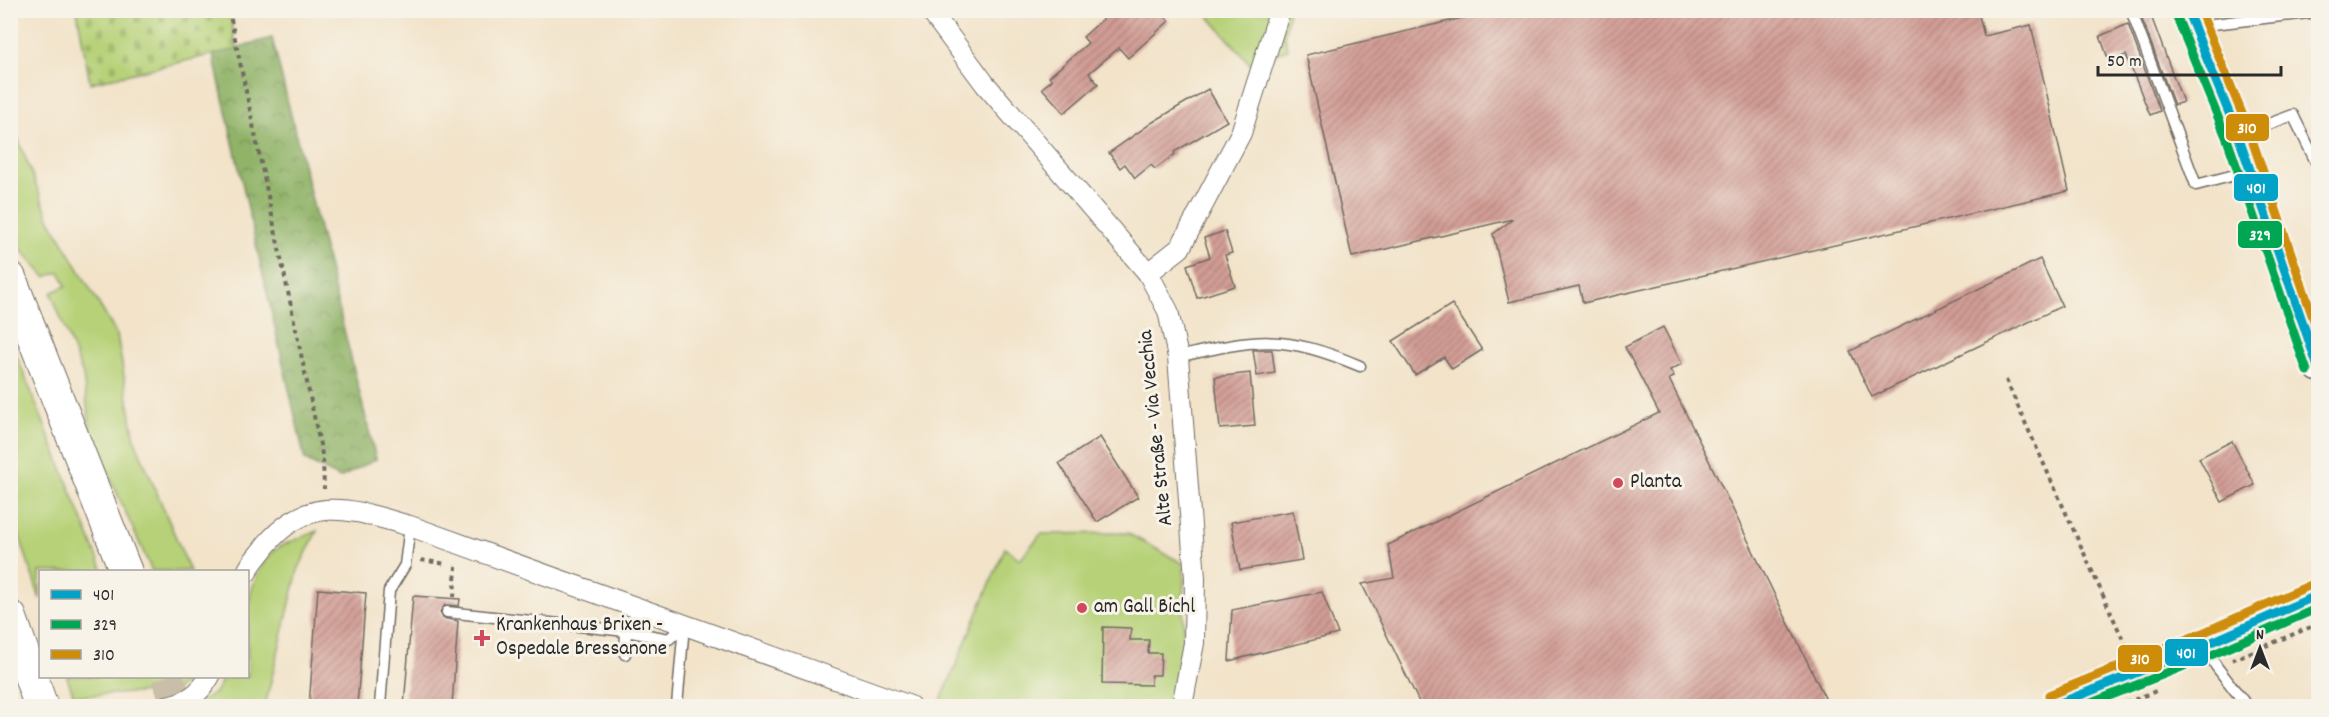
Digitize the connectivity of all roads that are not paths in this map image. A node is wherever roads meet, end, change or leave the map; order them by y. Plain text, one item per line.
1 (930, 10) edge
2 (1280, 10) edge
3 (2131, 10) edge
4 (2319, 15) edge
5 (2192, 21) edge
6 (2238, 135) junction
7 (2319, 166) edge
8 (2251, 171) junction
9 (1148, 273) junction
10 (10, 278) edge
11 (1178, 357) junction
12 (1360, 366) dead end
13 (2319, 367) edge
14 (410, 526) junction
15 (125, 570) edge
16 (249, 570) edge
17 (2319, 594) edge
18 (447, 612) dead end
19 (10, 617) edge
20 (684, 625) junction
21 (626, 631) junction
22 (2205, 645) junction
23 (625, 654) dead end
24 (209, 678) edge
25 (1186, 702) edge
26 (40, 706) edge
27 (167, 706) edge
28 (380, 706) edge
29 (677, 706) edge
30 (910, 706) edge
31 (2053, 706) edge
32 (2247, 706) edge

1 - 9 street, Alte Straße - Via Vecchia
2 - 9 street
3 - 8 lane
4 - 5 lane
5 - 6 main road
6 - 7 lane
6 - 8 main road
8 - 13 main road
9 - 11 street, Alte Straße - Via Vecchia
10 - 15 main road
11 - 12 lane
11 - 25 street, Alte Straße - Via Vecchia
14 - 16 street
14 - 20 street
14 - 28 lane
17 - 22 street
18 - 21 lane
19 - 26 highway
20 - 21 lane
20 - 29 lane
20 - 30 street
21 - 23 lane
22 - 31 street
22 - 32 lane
24 - 27 street

